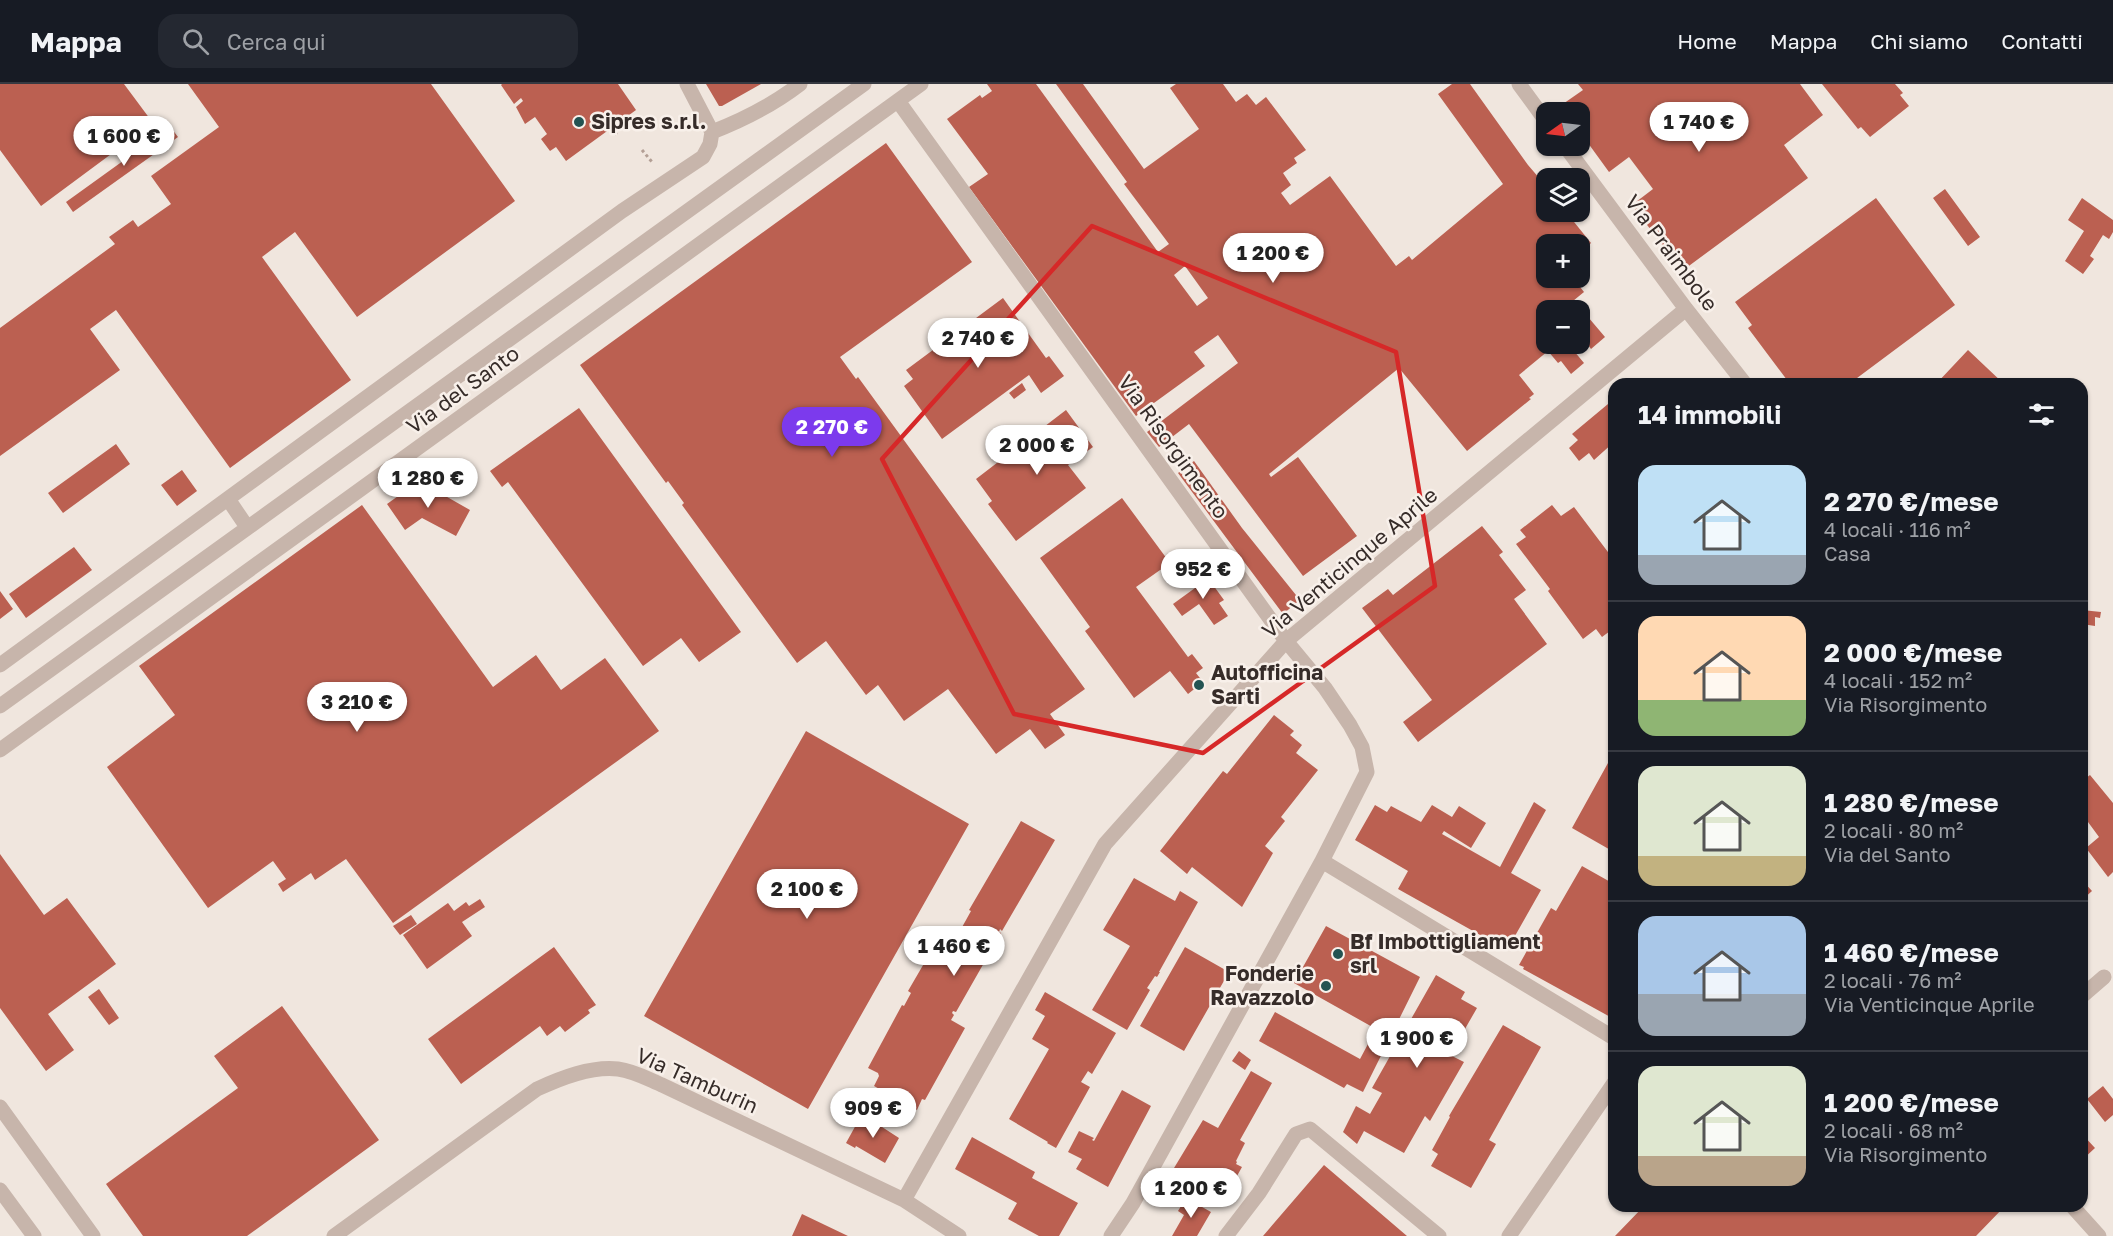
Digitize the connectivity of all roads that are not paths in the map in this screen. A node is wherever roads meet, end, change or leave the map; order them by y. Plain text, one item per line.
1 (687, 84) edge
2 (800, 84) edge
3 (864, 84) edge
4 (921, 84) edge
5 (1519, 84) edge
6 (898, 101) junction
7 (1536, 107) edge
8 (712, 132) junction
9 (1572, 156) edge
10 (1686, 309) junction
11 (1740, 378) edge
12 (228, 499) junction
13 (248, 527) junction
14 (1286, 641) junction
15 (0, 665) edge
16 (0, 706) edge
17 (0, 750) edge
18 (1322, 861) junction
19 (2104, 977) dead end
20 (2088, 991) edge
21 (1608, 1034) edge
22 (1608, 1092) edge
23 (0, 1107) edge
24 (0, 1190) edge
25 (904, 1200) junction
26 (2077, 1212) edge
27 (88, 1234) edge
28 (34, 1236) edge
29 (334, 1236) edge
30 (959, 1236) edge
31 (1111, 1236) edge
32 (1226, 1236) edge
33 (1439, 1236) edge
34 (1509, 1236) edge
35 (2098, 1236) edge

1 - 8 street
2 - 8 street
3 - 13 street
4 - 6 street, Via del Santo
5 - 7 street
6 - 14 street, Via Risorgimento
6 - 17 street, Via del Santo
8 - 12 street
9 - 10 street, Via Praimbole
10 - 11 street, Via Praimbole
10 - 14 street, Via Venticinque Aprile
12 - 13 street
12 - 15 street
13 - 16 street
14 - 18 street, Via Risorgimento
14 - 25 street, Via Venticinque Aprile
18 - 21 street
18 - 31 street, Via Risorgimento
19 - 20 street
22 - 34 street
23 - 27 street
24 - 28 street
25 - 29 street, Via Tamburin
25 - 30 street, Via Tamburin
26 - 35 street
32 - 33 street

